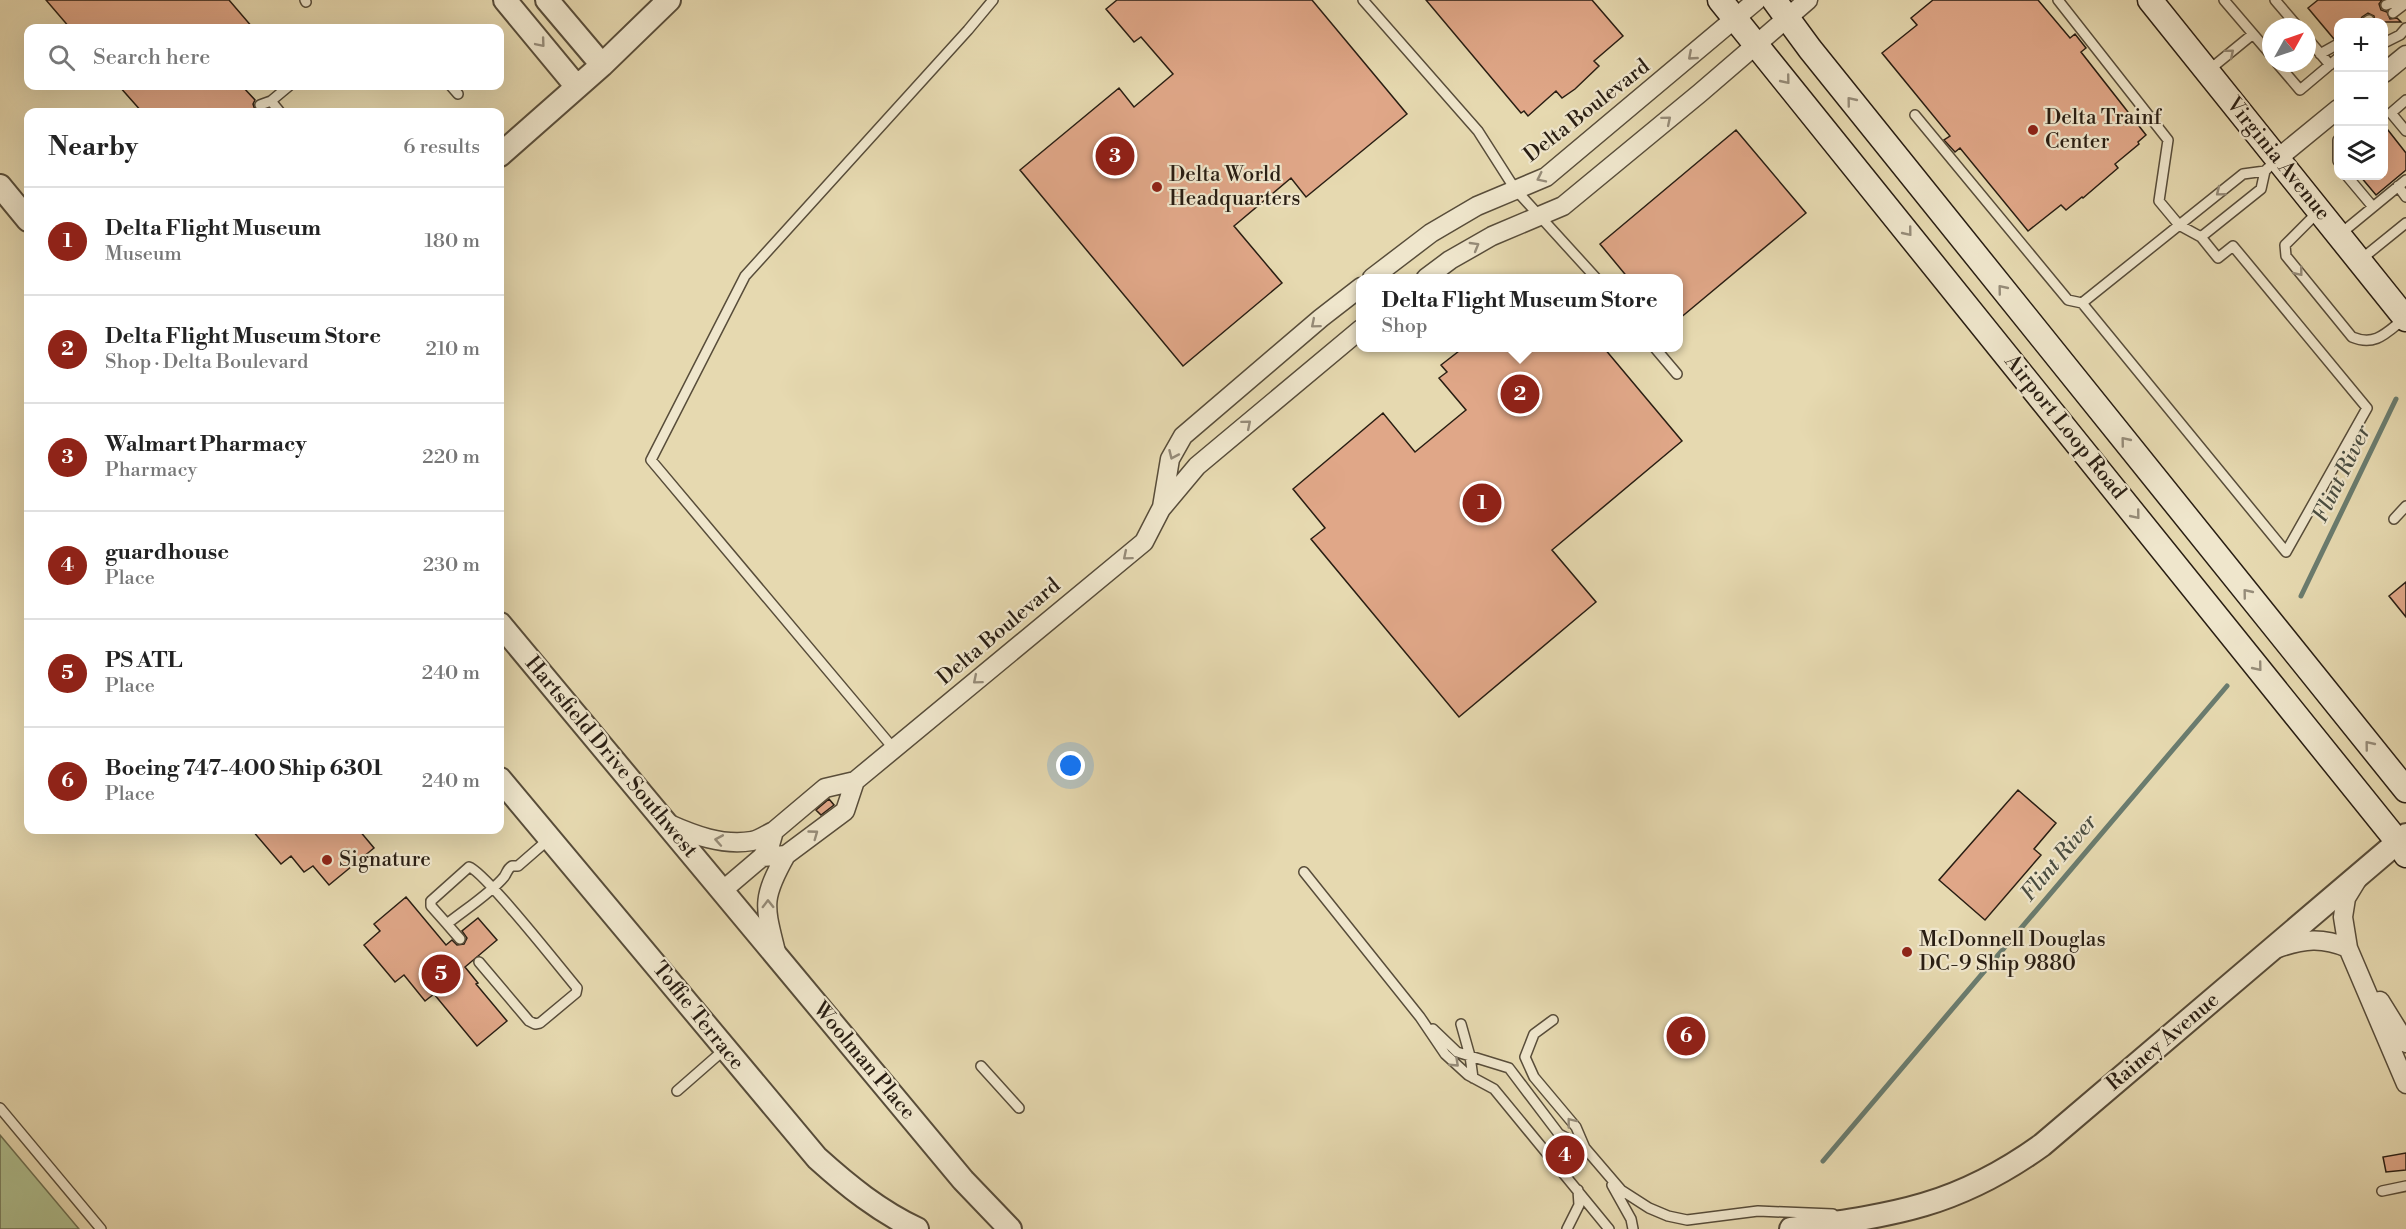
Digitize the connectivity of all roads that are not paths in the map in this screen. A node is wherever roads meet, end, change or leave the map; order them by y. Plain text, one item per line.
1 (505, 0) edge
2 (547, 0) edge
3 (669, 0) edge
4 (993, 0) edge
5 (1363, 0) edge
6 (1720, 0) edge
7 (1757, 0) edge
8 (1808, 0) edge
9 (2058, 0) edge
10 (2150, 0) edge
11 (2224, 0) edge
12 (2275, 0) edge
13 (2401, 0) edge
14 (2386, 5) dead end
15 (2406, 5) edge
16 (1781, 9) edge
17 (2395, 16) dead end
18 (1737, 18) junction
19 (2290, 18) edge
20 (2406, 28) edge
21 (2253, 34) junction
22 (2388, 41) edge
23 (1757, 44) junction
24 (2262, 44) edge
25 (2334, 46) edge
26 (2316, 49) edge
27 (2320, 54) junction
28 (2406, 55) edge
29 (2334, 64) edge
30 (602, 65) junction
31 (2207, 72) junction
32 (2285, 72) edge
33 (2385, 72) edge
34 (577, 87) junction
35 (285, 90) edge
36 (454, 90) edge
37 (458, 94) dead end
38 (2406, 100) edge
39 (271, 101) junction
40 (260, 105) dead end
41 (277, 108) edge
42 (2388, 111) edge
43 (2334, 112) edge
44 (2388, 113) edge
45 (1915, 115) dead end
46 (2406, 131) edge
47 (504, 151) edge
48 (2271, 165) junction
49 (2350, 180) edge
50 (2402, 183) edge
51 (0, 186) edge
52 (1515, 189) junction
53 (2406, 196) edge
54 (2373, 207) junction
55 (2319, 211) junction
56 (24, 215) edge
57 (1540, 215) junction
58 (2406, 224) edge
59 (2179, 225) junction
60 (2339, 235) junction
61 (2201, 237) junction
62 (2360, 261) junction
63 (1378, 274) edge
64 (1432, 274) edge
65 (1592, 274) edge
66 (1356, 291) edge
67 (2082, 303) junction
68 (2406, 318) edge
69 (1356, 333) edge
70 (1658, 352) edge
71 (1677, 374) dead end
72 (2406, 506) edge
73 (1161, 509) junction
74 (2394, 519) dead end
75 (504, 629) edge
76 (894, 749) junction
77 (855, 781) junction
78 (504, 784) edge
79 (2406, 790) edge
80 (664, 822) junction
81 (774, 831) junction
82 (550, 839) junction
83 (2403, 844) edge
84 (786, 855) junction
85 (762, 857) junction
86 (1304, 872) dead end
87 (2363, 872) junction
88 (492, 887) junction
89 (722, 891) junction
90 (447, 924) junction
91 (460, 939) dead end
92 (2348, 948) junction
93 (2271, 950) junction
94 (778, 958) junction
95 (479, 962) dead end
96 (1420, 1017) junction
97 (1553, 1020) dead end
98 (1461, 1024) dead end
99 (2406, 1043) edge
100 (725, 1049) junction
101 (1470, 1056) junction
102 (981, 1066) dead end
103 (1473, 1078) junction
104 (2406, 1084) edge
105 (677, 1091) dead end
106 (0, 1108) edge
107 (1019, 1108) dead end
108 (1585, 1148) junction
109 (1603, 1170) junction
110 (2406, 1186) edge
111 (1578, 1190) junction
112 (2382, 1191) dead end
113 (1887, 1215) junction
114 (101, 1229) edge
115 (917, 1229) edge
116 (1010, 1229) edge
117 (1567, 1229) edge
118 (1609, 1229) edge
119 (1633, 1229) edge
120 (1791, 1229) edge

1 -> 34 street
2 - 30 street
3 - 30 street
4 - 76 lane
5 - 52 lane
6 - 18 main road, Airport Loop Road
7 - 18 street, Delta Boulevard
8 - 16 street
9 - 59 lane
10 - 31 main road, Virginia Avenue
11 - 21 lane
12 - 19 lane
13 - 14 lane
15 - 17 lane
16 - 23 street
79 -> 16 main road, Airport Loop Road
18 - 23 main road, Airport Loop Road
18 -> 52 street, Delta Boulevard
20 - 22 lane
21 - 24 lane
31 -> 21 lane
57 -> 23 street
23 -> 83 main road, Airport Loop Road
25 - 27 lane
26 - 27 lane
27 - 29 lane
28 - 33 street
29 - 32 lane
30 - 34 street
31 - 48 main road, Virginia Avenue
34 - 47 street
35 - 39 lane
36 - 37 lane
38 - 42 lane
39 - 40 lane
39 - 41 lane
43 - 48 street
44 - 46 lane
45 - 67 lane
48 - 55 main road, Virginia Avenue
48 -> 59 lane
48 - 61 lane
49 - 54 lane
50 - 53 lane
50 - 54 lane
51 - 56 street
52 - 57 lane
52 - 63 street, Delta Boulevard
54 - 60 lane
55 - 60 main road, Virginia Avenue
55 -> 68 lane
64 -> 57 street
57 - 65 lane
58 - 62 lane
59 - 61 lane
59 - 67 lane
60 - 62 main road, Virginia Avenue
61 - 67 lane
62 - 68 main road, Virginia Avenue
66 -> 73 street, Delta Boulevard
73 -> 69 street, Delta Boulevard
70 - 71 lane
72 - 74 lane
73 -> 76 street, Delta Boulevard
75 - 80 street, Hartsfield Drive Southwest
76 - 77 street, Delta Boulevard
77 - 81 street, Delta Boulevard
84 -> 77 street
78 - 82 street, Toffie Terrace
81 -> 80 street
80 - 89 street, Hartsfield Drive Southwest
81 - 85 street, Delta Boulevard
82 - 88 lane
82 - 100 street, Toffie Terrace
83 - 87 street, Rainey Avenue
84 - 85 street
94 -> 84 street
85 - 89 street, Delta Boulevard
86 - 96 lane
87 - 92 street
87 - 93 street, Rainey Avenue
88 - 90 lane
88 - 90 lane
88 - 95 lane
89 - 94 street, Woolman Place
90 - 91 lane
92 - 93 street
92 - 99 street
92 - 104 street
93 - 113 street, Rainey Avenue
94 - 116 street, Woolman Place
96 - 101 lane
96 -> 103 lane
108 -> 97 lane
98 - 101 lane
100 - 105 lane
100 - 115 street, Toffie Terrace
101 - 103 lane
101 - 108 lane
102 - 107 lane
103 - 111 lane
106 - 114 lane
108 - 109 lane
109 - 113 lane
109 - 119 lane
110 - 112 lane
111 - 117 lane
111 - 118 lane
113 - 120 street

